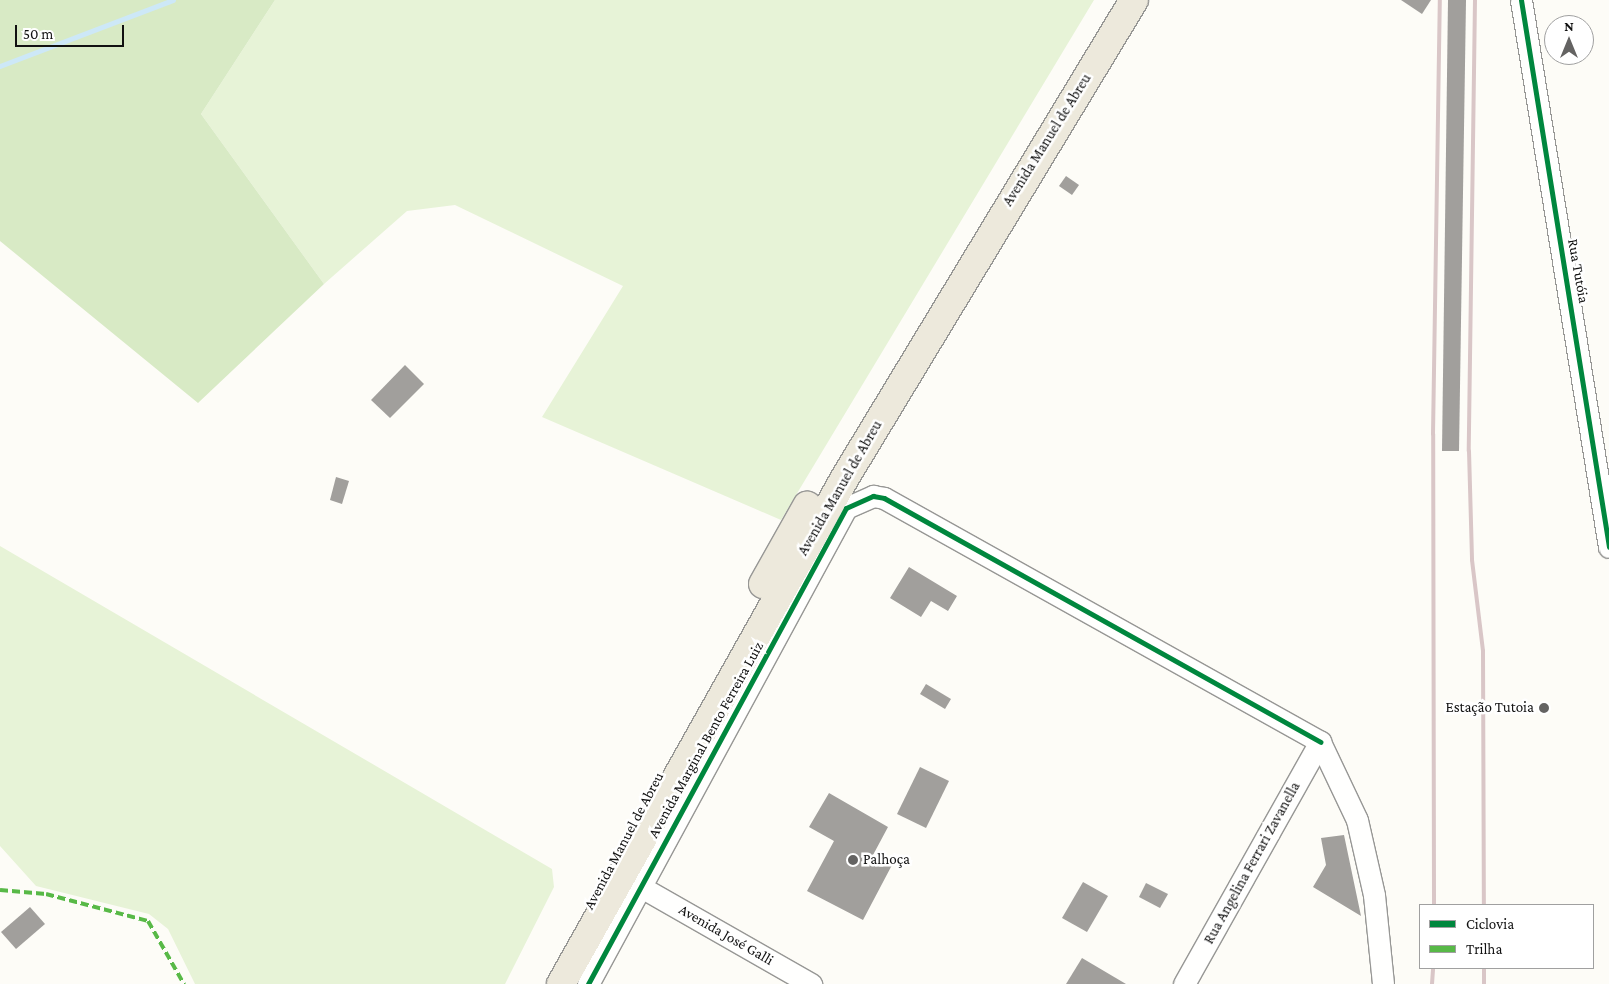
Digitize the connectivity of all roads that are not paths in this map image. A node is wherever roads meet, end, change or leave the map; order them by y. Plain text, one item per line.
1 (1113, 0) edge
2 (1134, 0) edge
3 (1521, 0) edge
4 (1609, 547) edge
5 (1320, 742) junction
6 (641, 886) junction
7 (547, 984) edge
8 (561, 984) edge
9 (588, 984) edge
10 (811, 984) edge
11 (1184, 984) edge
12 (1383, 984) edge

1 - 7 main road, Avenida Manuel de Abreu
2 - 8 main road, Avenida Manuel de Abreu
3 - 4 street, Rua Tutóia
5 - 6 street, Avenida Marginal Bento Ferreira Luiz
5 - 11 street, Rua Angelina Ferrari Zavanella
5 - 12 street
6 - 9 street, Avenida Marginal Bento Ferreira Luiz
6 - 10 street, Avenida José Galli

